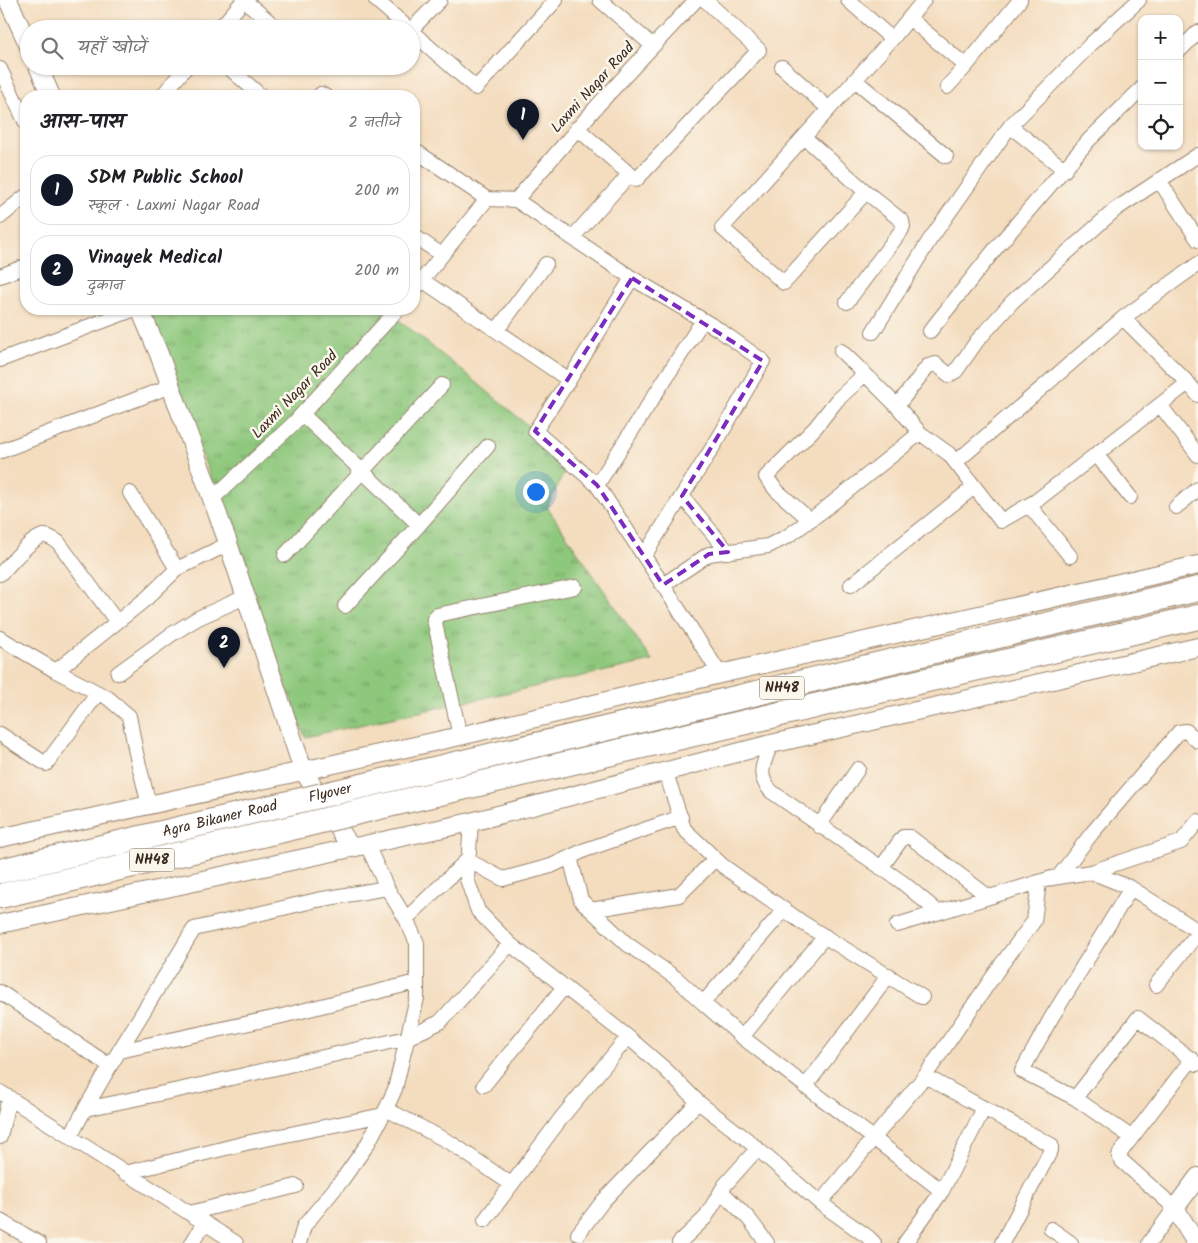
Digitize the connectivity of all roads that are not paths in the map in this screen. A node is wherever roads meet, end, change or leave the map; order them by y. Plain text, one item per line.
1 (8, 0) edge
2 (244, 0) edge
3 (376, 0) edge
4 (440, 0) edge
5 (556, 0) edge
6 (600, 0) edge
7 (696, 0) edge
8 (704, 0) edge
9 (848, 0) edge
10 (924, 0) edge
11 (1020, 0) edge
12 (1139, 0) edge
13 (909, 18) junction
14 (227, 20) edge
15 (267, 20) edge
16 (399, 20) edge
17 (420, 20) edge
18 (20, 26) edge
19 (1198, 32) edge
20 (420, 39) edge
21 (892, 39) junction
22 (653, 46) junction
23 (1183, 47) edge
24 (966, 66) junction
25 (782, 67) dead end
26 (0, 69) edge
27 (42, 75) edge
28 (180, 75) edge
29 (237, 75) edge
30 (855, 80) junction
31 (947, 87) dead end
32 (48, 90) edge
33 (167, 90) edge
34 (254, 90) edge
35 (1138, 92) edge
36 (829, 109) junction
37 (20, 111) edge
38 (1010, 126) junction
39 (577, 128) junction
40 (804, 137) junction
41 (420, 154) edge
42 (1198, 154) edge
43 (946, 156) dead end
44 (1065, 170) junction
45 (630, 174) junction
46 (1159, 180) junction
47 (866, 192) junction
48 (488, 199) junction
49 (516, 200) junction
50 (20, 201) edge
51 (0, 217) edge
52 (572, 238) junction
53 (420, 240) edge
54 (1198, 240) edge
55 (442, 255) junction
56 (546, 264) dead end
57 (1198, 264) edge
58 (20, 268) edge
59 (0, 276) edge
60 (632, 278) junction
61 (420, 282) edge
62 (420, 286) edge
63 (847, 302) dead end
64 (119, 315) edge
65 (142, 315) edge
66 (393, 315) edge
67 (1123, 318) junction
68 (704, 320) junction
69 (496, 330) junction
70 (930, 331) dead end
71 (873, 332) dead end
72 (841, 351) dead end
73 (0, 360) edge
74 (865, 374) junction
75 (569, 380) junction
76 (1188, 383) junction
77 (442, 385) dead end
78 (171, 386) junction
79 (1198, 395) edge
80 (1160, 404) junction
81 (897, 406) junction
82 (302, 414) junction
83 (920, 433) junction
84 (488, 446) dead end
85 (0, 451) edge
86 (1096, 454) junction
87 (1198, 455) edge
88 (956, 462) junction
89 (363, 471) junction
90 (597, 486) junction
91 (974, 487) junction
92 (1198, 488) edge
93 (130, 492) dead end
94 (682, 496) junction
95 (1130, 497) dead end
96 (212, 499) junction
97 (1029, 505) junction
98 (1176, 507) dead end
99 (810, 520) junction
100 (419, 525) junction
101 (228, 544) junction
102 (728, 552) junction
103 (285, 555) dead end
104 (644, 556) junction
105 (1070, 556) dead end
106 (1198, 565) edge
107 (177, 570) junction
108 (0, 574) edge
109 (663, 585) junction
110 (851, 585) dead end
111 (575, 587) dead end
112 (1198, 589) edge
113 (245, 597) junction
114 (345, 606) dead end
115 (1198, 617) edge
116 (118, 622) junction
117 (0, 638) edge
118 (1198, 647) edge
119 (56, 671) junction
120 (118, 673) dead end
121 (720, 674) junction
122 (98, 692) junction
123 (0, 734) edge
124 (460, 736) junction
125 (1198, 741) edge
126 (771, 744) junction
127 (858, 769) dead end
128 (303, 770) junction
129 (665, 770) junction
130 (293, 802) joint
131 (149, 805) junction
132 (681, 817) junction
133 (1198, 821) edge
134 (471, 822) junction
135 (819, 826) junction
136 (0, 838) edge
137 (359, 847) junction
138 (570, 857) junction
139 (715, 859) junction
140 (467, 860) junction
141 (882, 868) junction
142 (0, 870) edge
143 (1091, 872) junction
144 (1059, 876) junction
145 (1039, 882) junction
146 (387, 888) junction
147 (1131, 888) junction
148 (0, 896) edge
149 (989, 897) junction
150 (591, 910) junction
151 (784, 910) junction
152 (938, 912) junction
153 (406, 919) junction
154 (0, 924) edge
155 (897, 925) dead end
156 (1198, 932) edge
157 (825, 936) junction
158 (510, 944) junction
159 (889, 976) junction
160 (416, 982) junction
161 (1156, 985) dead end
162 (564, 987) junction
163 (0, 992) edge
164 (922, 996) dead end
165 (703, 1004) junction
166 (628, 1037) junction
167 (742, 1037) junction
168 (407, 1038) junction
169 (119, 1052) junction
170 (1195, 1062) edge
171 (110, 1066) junction
172 (925, 1076) junction
173 (484, 1085) dead end
174 (805, 1087) junction
175 (5, 1094) edge
176 (1075, 1098) junction
177 (698, 1102) junction
178 (984, 1108) junction
179 (85, 1109) junction
180 (385, 1112) junction
181 (0, 1137) edge
182 (70, 1137) junction
183 (1131, 1137) junction
184 (874, 1138) junction
185 (757, 1149) junction
186 (125, 1174) junction
187 (1198, 1177) edge
188 (511, 1184) junction
189 (296, 1186) dead end
190 (721, 1191) junction
191 (942, 1191) junction
192 (820, 1203) junction
193 (1175, 1208) junction
194 (190, 1213) junction
195 (0, 1220) edge
196 (485, 1220) dead end
197 (204, 1222) junction
198 (1051, 1229) dead end
199 (578, 1234) dead end
200 (909, 1242) edge
201 (39, 1243) edge
202 (192, 1243) edge
203 (236, 1243) edge
204 (299, 1243) edge
205 (679, 1243) edge
206 (767, 1243) edge
207 (874, 1243) edge
208 (1002, 1243) edge
209 (1071, 1243) edge
210 (1149, 1243) edge
211 (1196, 1243) edge

1 - 18 street
2 - 14 street
2 - 15 street
3 - 16 street
4 - 17 street
5 - 20 street
6 - 22 street
7 - 22 street, Laxmi Nagar Road
8 - 45 street
9 - 21 street
10 - 13 street
11 - 24 street
12 - 38 street
13 - 21 street
13 - 24 street
19 - 23 street
21 - 30 street
22 - 39 street, Laxmi Nagar Road
24 - 31 street
25 - 36 street
26 - 37 street
27 - 32 street
28 - 33 street
29 - 34 street
30 - 36 street
30 - 43 street
35 - 44 street
36 - 40 street
38 - 44 street
38 - 71 street
39 - 45 street
39 - 49 street, Laxmi Nagar Road
40 - 47 street
40 - 47 street
41 - 48 street
42 - 46 street
44 - 70 street
45 - 52 street
46 - 54 street
46 - 81 street
47 - 63 street
48 - 49 street
48 - 55 street
49 - 52 street
50 - 51 street
52 - 60 street
53 - 55 street
55 - 61 street
56 - 69 street
57 - 67 street
58 - 59 street
60 - 68 street
60 - 75 street
62 - 69 street
64 - 73 street
65 - 78 street
66 - 82 street, Laxmi Nagar Road
67 - 76 street
67 - 88 street
68 - 90 street
68 - 94 street
69 - 75 street
72 - 74 street
74 - 81 street
74 - 99 street
75 - 90 street
76 - 79 street
76 - 80 street
77 - 89 street
78 - 85 street
78 - 96 street
80 - 86 street
80 - 87 street
81 - 83 street
82 - 89 street
82 - 96 street, Laxmi Nagar Road
83 - 88 street
83 - 99 street
84 - 100 street
86 - 95 street
86 - 97 street
88 - 91 street
89 - 100 street
89 - 103 street
90 - 104 street
91 - 97 street
91 - 110 street
92 - 98 street
93 - 107 street
94 - 102 street
94 - 104 street
96 - 101 street
97 - 105 street
99 - 102 street
100 - 114 street
101 - 107 street
101 - 113 street
102 - 109 street
104 - 109 street
106 - 121 street
107 - 116 street
108 - 116 street
109 - 121 street
111 - 124 street
112 - 130 highway, Flyover / NH48, bridge
113 - 120 street
113 - 128 street
115 - 148 highway, Flyover / NH48, bridge
116 - 119 street
117 - 119 street
118 - 126 street
119 - 122 street
121 - 124 street
122 - 123 street
122 - 131 street
124 - 128 street
125 - 144 street
126 - 129 street
126 - 135 street
127 - 135 street
128 - 131 street
128 - 137 street
129 - 132 street
129 - 134 street
130 - 142 highway, Agra Bikaner Road / NH48
131 - 136 street
132 - 138 street
132 - 139 street
133 - 143 street
134 - 137 street
134 - 140 street
135 - 141 street
137 - 146 street
137 - 154 street
138 - 140 street
138 - 150 street
139 - 150 street
139 - 151 street
140 - 153 street
140 - 158 street
141 - 149 street
141 - 152 street
143 - 144 street
143 - 147 street
144 - 145 street
145 - 149 street
145 - 172 street
146 - 153 street
146 - 169 street
147 - 156 street
147 - 176 street
149 - 152 street
150 - 165 street
151 - 157 street
151 - 165 street
152 - 155 street
153 - 160 street
156 - 161 street
157 - 159 street
157 - 167 street
158 - 162 street
158 - 168 street
159 - 164 street
159 - 174 street
160 - 168 street
160 - 169 street
162 - 166 street
162 - 173 street
163 - 171 street
165 - 167 street
166 - 177 street
166 - 188 street
167 - 174 street
168 - 179 street
168 - 180 street
169 - 171 street
170 - 176 street
170 - 183 street
171 - 179 street
172 - 178 street
172 - 184 street
174 - 184 street
175 - 181 street
175 - 182 street
176 - 183 street
177 - 185 street
177 - 199 street
178 - 191 street
178 - 208 street
179 - 182 street
180 - 186 street
180 - 188 street
180 - 204 street
182 - 186 street
183 - 193 street
184 - 191 street
184 - 192 street
185 - 190 street
185 - 192 street
186 - 194 street
187 - 193 street
188 - 196 street
189 - 194 street
190 - 205 street
190 - 206 street
191 - 200 street
192 - 207 street
193 - 210 street
193 - 211 street
194 - 197 street
195 - 201 street
197 - 202 street
197 - 203 street
198 - 209 street

